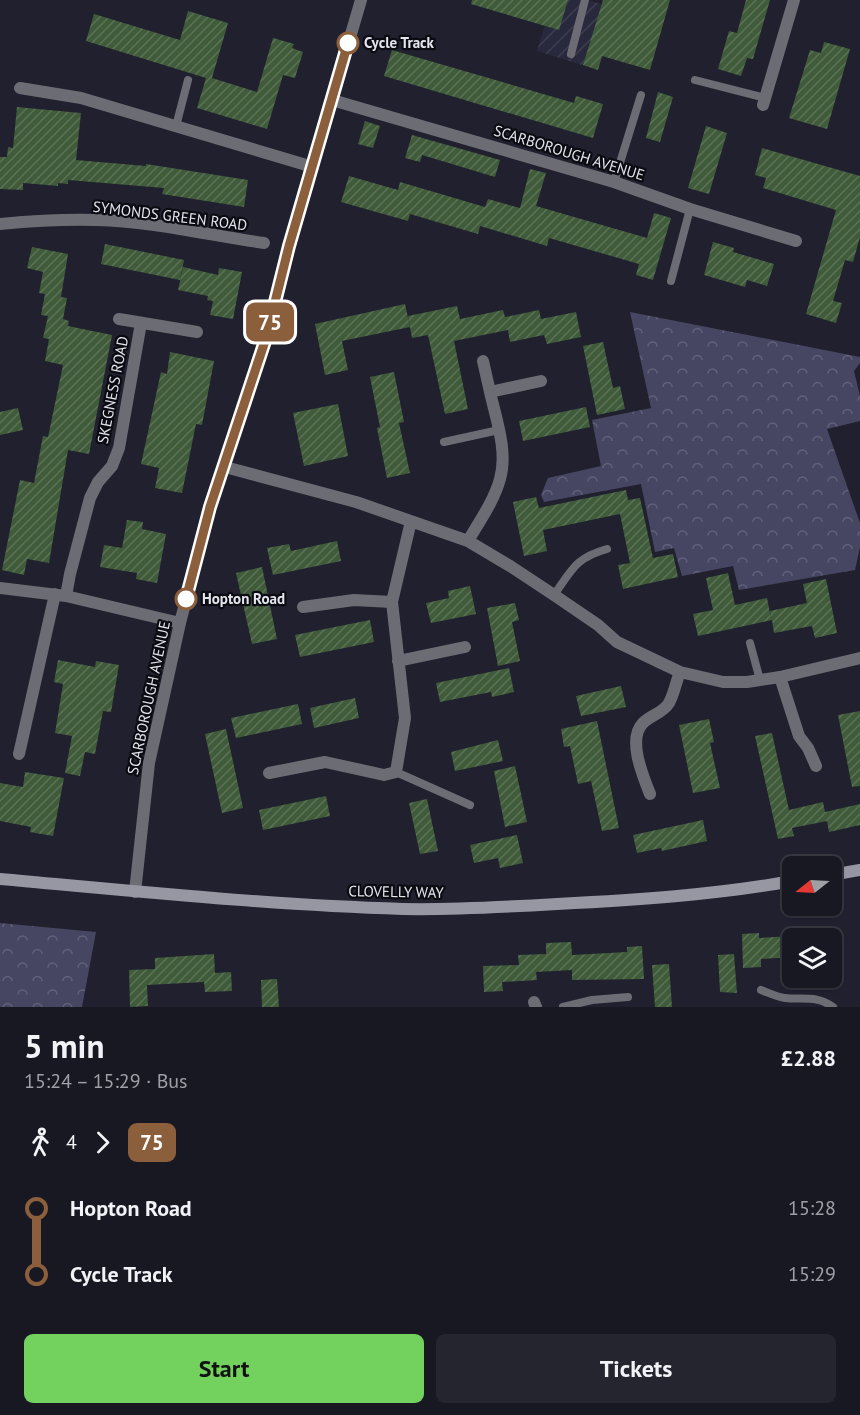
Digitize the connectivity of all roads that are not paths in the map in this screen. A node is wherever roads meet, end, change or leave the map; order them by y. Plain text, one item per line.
1 (361, 0) edge
2 (585, 0) edge
3 (794, 0) edge
4 (572, 54) dead end
5 (188, 80) dead end
6 (695, 80) dead end
7 (20, 88) dead end
8 (641, 95) dead end
9 (332, 100) junction
10 (764, 101) joint
11 (176, 126) junction
12 (313, 167) junction
13 (614, 182) junction
14 (690, 209) junction
15 (0, 224) edge
16 (796, 241) dead end
17 (264, 243) dead end
18 (671, 281) dead end
19 (119, 319) dead end
20 (141, 323) junction
21 (197, 332) dead end
22 (483, 361) dead end
23 (541, 381) dead end
24 (490, 392) junction
25 (499, 430) junction
26 (444, 442) dead end
27 (225, 467) junction
28 (411, 521) junction
29 (468, 542) junction
30 (607, 549) dead end
31 (0, 588) edge
32 (61, 595) junction
33 (554, 595) junction
34 (392, 602) junction
35 (303, 607) dead end
36 (180, 622) junction
37 (750, 643) dead end
38 (465, 647) dead end
39 (860, 658) edge
40 (398, 661) junction
41 (680, 672) junction
42 (780, 677) junction
43 (760, 680) junction
44 (19, 754) dead end
45 (816, 766) dead end
46 (396, 772) junction
47 (269, 773) dead end
48 (650, 794) dead end
49 (470, 805) dead end
50 (860, 870) edge
51 (842, 873) edge
52 (0, 879) edge
53 (782, 883) edge
54 (135, 892) junction
55 (761, 990) dead end
56 (628, 997) dead end
57 (563, 1007) edge
58 (832, 1007) edge

1 - 9 street, SCARBOROUGH AVENUE
2 - 4 lane
3 - 10 street
5 - 11 lane
6 - 10 lane
7 - 11 street
8 - 13 lane
9 - 12 street, SCARBOROUGH AVENUE
9 - 13 street, SCARBOROUGH AVENUE
11 - 12 street
12 - 27 street, SCARBOROUGH AVENUE
13 - 14 street, SCARBOROUGH AVENUE
14 - 16 street, SCARBOROUGH AVENUE
14 - 18 lane
15 - 17 street, SYMONDS GREEN ROAD
19 - 20 street, SKEGNESS ROAD
20 - 21 street, SKEGNESS ROAD
20 - 32 street, SKEGNESS ROAD
22 - 24 street
23 - 24 street
24 - 25 street
25 - 26 lane
25 - 29 street
27 - 28 street
27 - 36 street, SCARBOROUGH AVENUE
28 - 29 street
28 - 34 street
29 - 33 street
30 - 33 lane
31 - 32 street
32 - 36 street
32 - 44 street, SKEGNESS ROAD
33 - 41 street
34 - 35 street
34 - 40 street
36 - 54 street, SCARBOROUGH AVENUE
37 - 43 lane
38 - 40 street
39 - 42 street
40 - 46 street
41 - 43 street
41 - 48 street
42 - 43 street
42 - 45 street
46 - 47 street
46 - 49 lane
50 - 51 street
52 - 54 street, CLOVELLY WAY
53 - 54 street, CLOVELLY WAY
55 - 58 lane
56 - 57 lane

